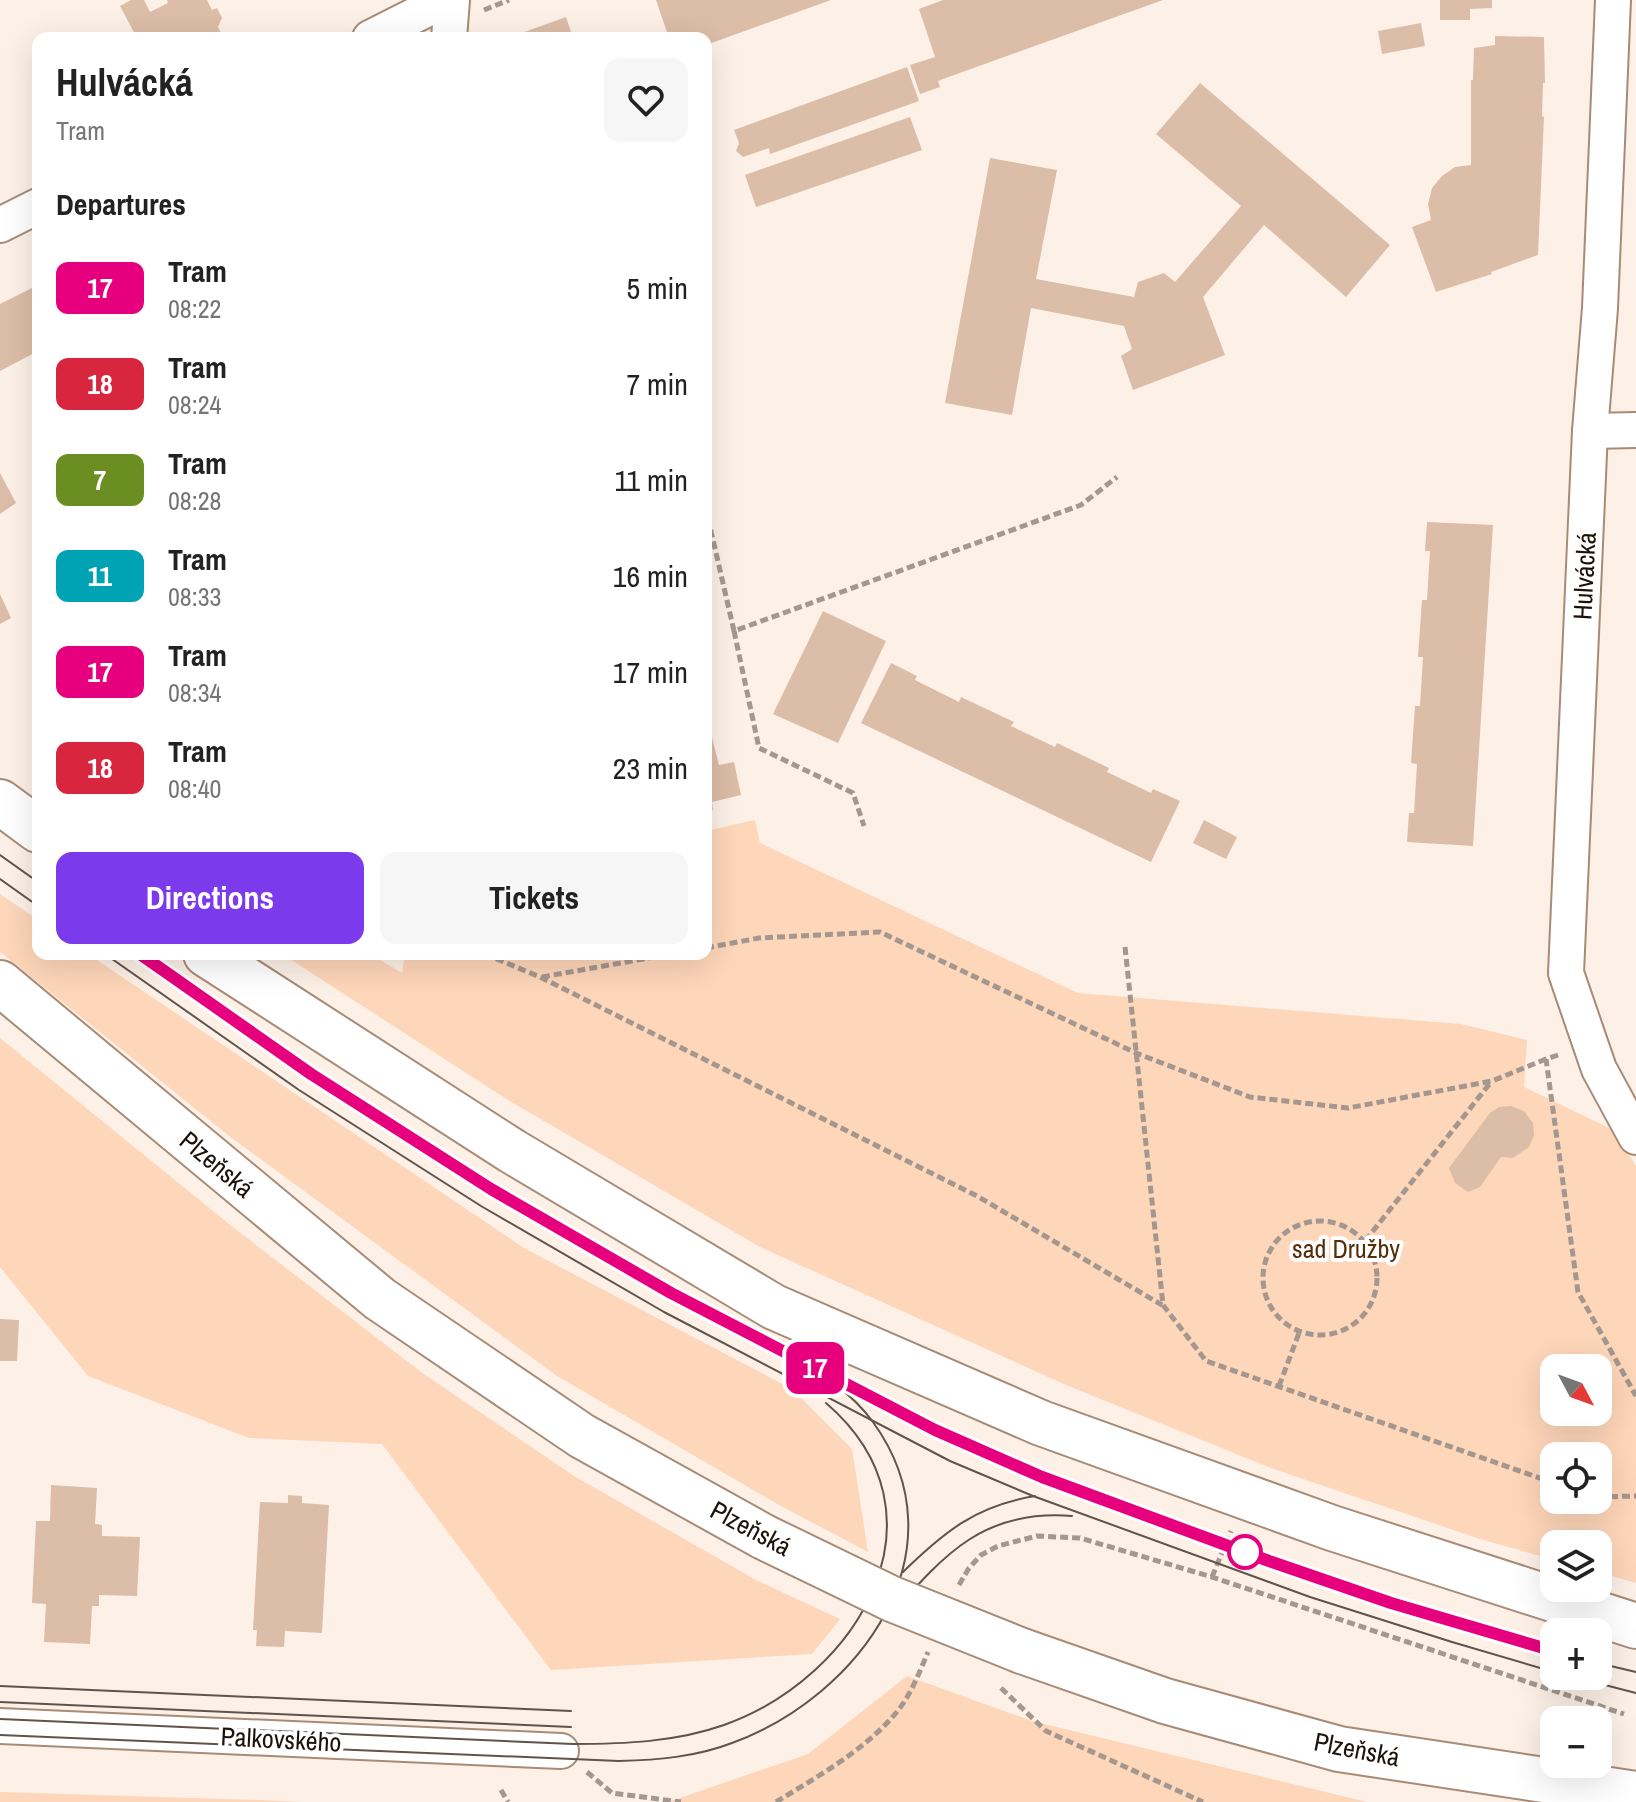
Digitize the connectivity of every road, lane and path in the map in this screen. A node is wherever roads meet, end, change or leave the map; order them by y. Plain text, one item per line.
1 (445, 0) edge
2 (452, 0) edge
3 (1613, 0) edge
4 (382, 32) edge
5 (449, 32) edge
6 (32, 209) edge
7 (0, 225) edge
8 (1636, 430) edge
9 (1590, 431) junction
10 (1117, 477) dead end
11 (712, 535) edge
12 (734, 631) junction
13 (0, 802) edge
14 (32, 826) edge
15 (864, 826) dead end
16 (712, 947) edge
17 (1125, 947) dead end
18 (215, 960) edge
19 (499, 960) edge
20 (637, 960) edge
21 (540, 977) junction
22 (0, 983) edge
23 (1590, 1045) junction
24 (1136, 1053) junction
25 (1546, 1059) junction
26 (1492, 1081) junction
27 (1636, 1137) edge
28 (1365, 1241) junction
29 (1163, 1305) junction
30 (1299, 1333) junction
31 (1279, 1386) junction
32 (1636, 1396) edge
33 (1540, 1478) edge
34 (1636, 1496) edge
35 (1612, 1497) edge
36 (957, 1587) dead end
37 (1636, 1626) edge
38 (931, 1646) dead end
39 (1012, 1669) junction
40 (1624, 1714) dead end
41 (0, 1726) edge
42 (561, 1751) joint
43 (501, 1790) dead end
44 (1636, 1794) edge
45 (508, 1802) edge
46 (681, 1802) edge
47 (776, 1802) edge
48 (1203, 1802) edge

1 - 4 street
2 - 5 street
3 - 9 street, Hulvácká
6 - 7 street
8 - 9 street
9 - 23 street, Hulvácká
10 - 12 path
11 - 12 path
12 - 15 path
13 - 14 main road
16 - 24 path
17 - 24 path
18 - 37 main road
19 - 21 path
20 - 21 path
21 - 29 path
22 - 39 main road, Plzeňská, bridge
23 - 25 path
23 - 27 street, Hulvácká
24 - 26 path
24 - 29 path
25 - 26 path
25 - 32 path
26 - 28 path
28 - 30 path
28 - 30 path
29 - 31 path
30 - 31 path
31 - 33 path
34 - 35 path
36 - 40 path
38 - 47 path
39 - 44 main road, Plzeňská
39 - 48 path
41 - 42 street, Palkovského
42 - 46 path
43 - 45 path

